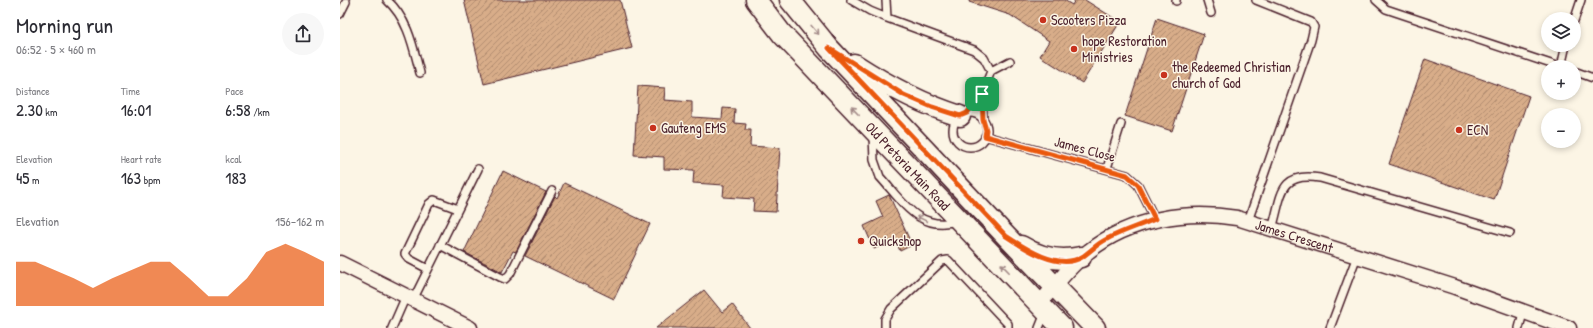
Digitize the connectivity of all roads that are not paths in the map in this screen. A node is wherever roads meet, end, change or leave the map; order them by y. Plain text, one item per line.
1 (386, 0) edge
2 (756, 0) edge
3 (790, 0) edge
4 (851, 0) edge
5 (886, 0) edge
6 (1207, 0) edge
7 (1256, 0) edge
8 (1376, 0) edge
9 (1580, 0) edge
10 (346, 2) dead end
11 (1577, 12) edge
12 (1211, 13) dead end
13 (340, 14) edge
14 (887, 18) junction
15 (829, 48) junction
16 (1010, 61) dead end
17 (1541, 61) edge
18 (990, 71) junction
19 (420, 72) dead end
20 (1581, 74) edge
21 (1593, 78) edge
22 (982, 94) junction
23 (963, 115) junction
24 (983, 120) junction
25 (1121, 124) dead end
26 (873, 129) junction
27 (985, 136) junction
28 (1107, 168) junction
29 (478, 169) dead end
30 (552, 191) dead end
31 (458, 209) junction
32 (1155, 219) junction
33 (960, 220) junction
34 (1248, 221) junction
35 (1272, 229) junction
36 (1510, 233) dead end
37 (1006, 236) junction
38 (440, 245) junction
39 (1357, 256) junction
40 (1081, 257) junction
41 (340, 263) edge
42 (428, 269) junction
43 (1055, 287) junction
44 (410, 298) junction
45 (1523, 313) junction
46 (1042, 314) edge
47 (392, 328) edge
48 (470, 328) edge
49 (885, 328) edge
50 (1008, 328) edge
51 (1062, 328) edge
52 (1095, 328) edge
53 (1330, 328) edge
54 (1519, 328) edge
55 (1569, 328) edge

1 - 19 lane
26 -> 2 main road, Old Pretoria Main Road
3 -> 15 main road, Old Pretoria Main Road
4 - 14 lane
5 - 14 lane
6 - 12 lane
7 - 34 lane
8 - 17 lane
9 - 11 lane
10 - 13 lane
14 - 18 lane
15 - 23 main road
15 - 37 main road, Old Pretoria Main Road
16 - 18 lane
18 - 22 lane
20 - 21 lane
22 - 23 lane
22 - 24 lane
23 - 24 lane
23 - 27 lane
24 - 27 lane
25 - 28 lane
26 - 33 main road, Old Pretoria Main Road
33 -> 26 lane
27 - 28 lane, James Close
28 - 32 lane, James Close
29 - 31 lane
30 - 38 lane
31 - 38 lane
31 - 42 lane
32 - 34 street, James Crescent
32 - 40 street, James Crescent
46 -> 33 main road, Old Pretoria Main Road
34 - 35 street, James Crescent
35 - 36 lane
35 - 39 street, James Crescent
37 - 40 main road
37 - 43 main road, Old Pretoria Main Road
38 - 42 lane
39 - 45 street, James Crescent
39 - 53 lane
40 - 43 street, James Crescent
41 - 44 street
42 - 44 lane
43 - 46 street, James Crescent
43 - 52 main road, Old Pretoria Main Road
44 - 47 lane
44 - 48 street
45 - 54 lane
45 - 55 street, James Crescent
46 - 51 main road, Old Pretoria Main Road
49 - 50 lane

